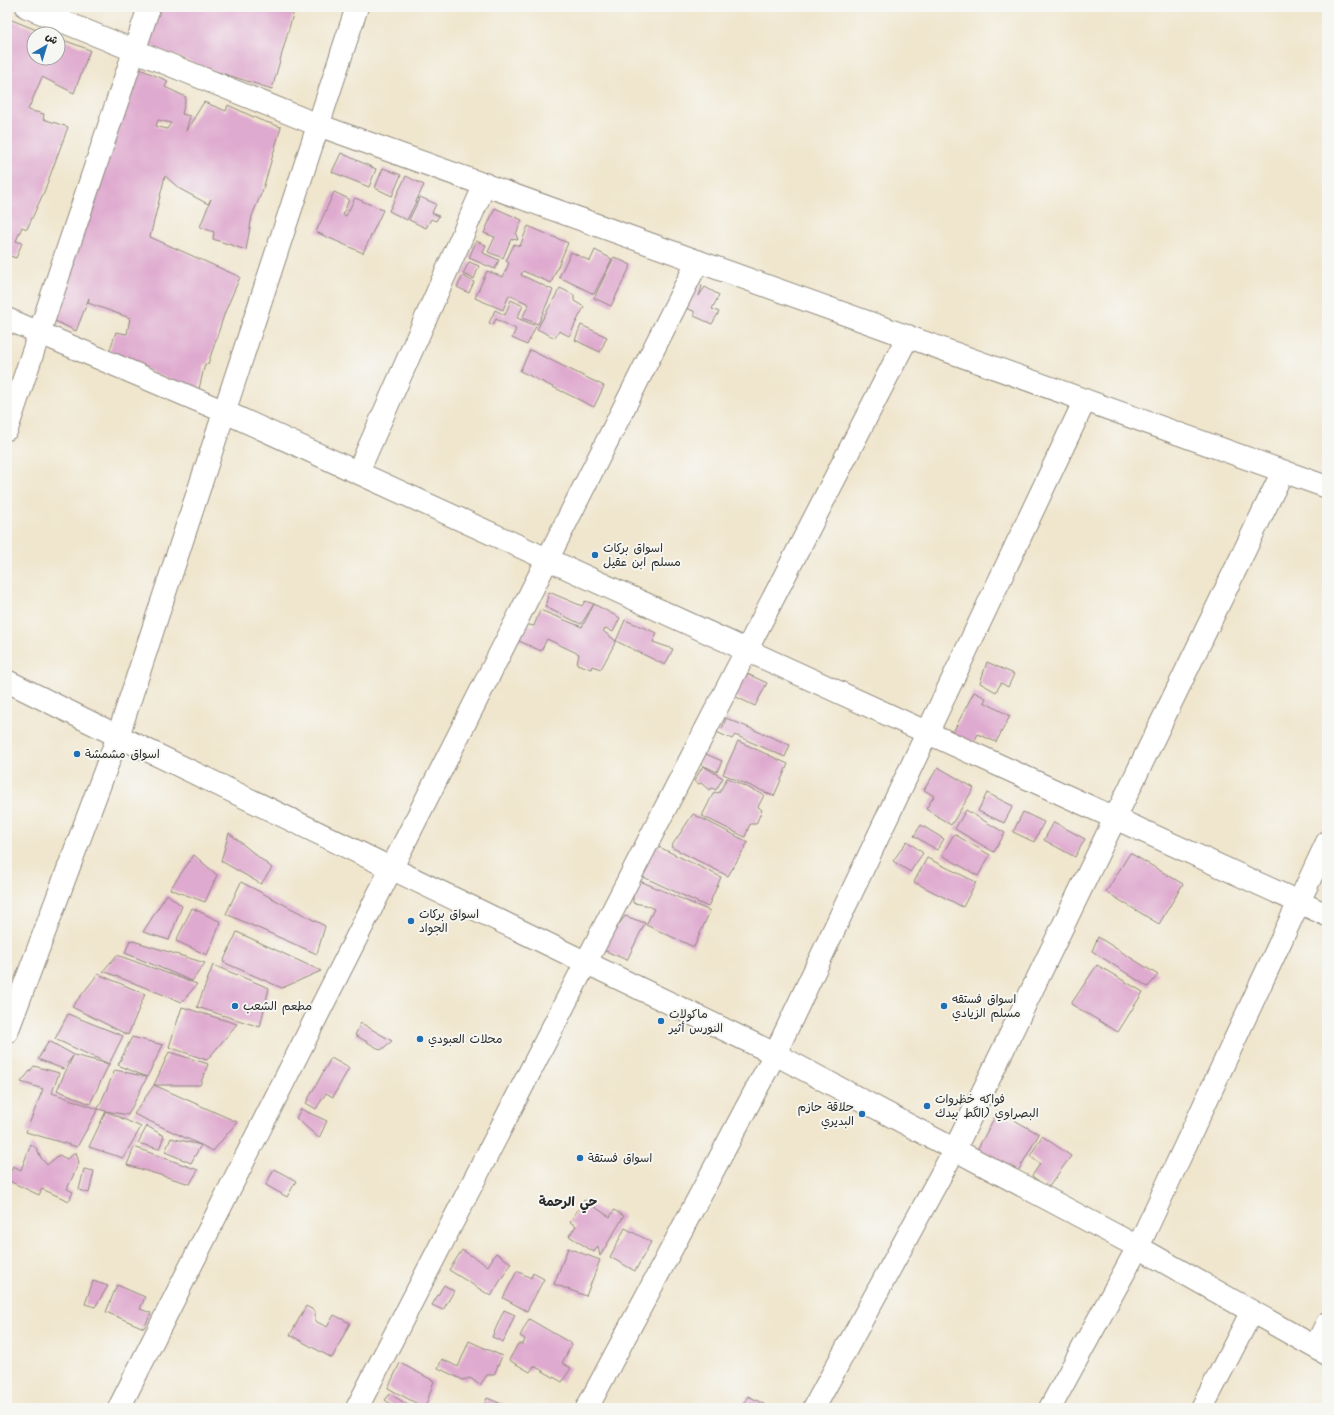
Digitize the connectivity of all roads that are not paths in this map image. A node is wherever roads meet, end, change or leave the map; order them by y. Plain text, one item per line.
1 (28, 7) edge
2 (149, 7) edge
3 (357, 7) edge
4 (135, 50) junction
5 (318, 125) junction
6 (485, 184) junction
7 (698, 261) junction
8 (7, 319) edge
9 (40, 333) junction
10 (908, 336) junction
11 (1085, 400) junction
12 (225, 412) junction
13 (7, 429) edge
14 (1283, 471) junction
15 (358, 472) junction
16 (1327, 487) edge
17 (548, 559) junction
18 (746, 650) junction
19 (7, 680) edge
20 (928, 733) junction
21 (118, 736) junction
22 (1114, 818) junction
23 (1327, 842) edge
24 (391, 868) junction
25 (1299, 902) junction
26 (1327, 915) edge
27 (586, 962) junction
28 (7, 1032) edge
29 (775, 1054) junction
30 (955, 1149) junction
31 (1138, 1247) junction
32 (1252, 1312) junction
33 (1327, 1323) edge
34 (1321, 1350) edge
35 (118, 1408) edge
36 (357, 1408) edge
37 (588, 1408) edge
38 (814, 1408) edge
39 (1050, 1408) edge
40 (1202, 1408) edge

1 - 4 street
2 - 4 street
3 - 5 street
4 - 5 street
4 - 9 street
5 - 6 street
5 - 12 street
6 - 7 street
6 - 15 street
7 - 10 street
7 - 17 street
8 - 9 street
9 - 12 street
9 - 13 street
10 - 11 street
10 - 18 street
11 - 14 street
11 - 20 street
12 - 15 street
12 - 21 street
14 - 16 street
14 - 22 street
15 - 17 street
17 - 18 street
17 - 24 street
18 - 20 street
18 - 27 street
19 - 21 street
20 - 22 street
20 - 29 street
21 - 24 street
21 - 28 street
22 - 25 street
22 - 30 street
23 - 25 street
24 - 27 street
24 - 35 street
25 - 26 street
25 - 31 street
27 - 29 street
27 - 36 street
29 - 30 street
29 - 37 street
30 - 31 street
30 - 38 street
31 - 32 street
31 - 39 street
32 - 34 street
32 - 40 street
33 - 34 street

